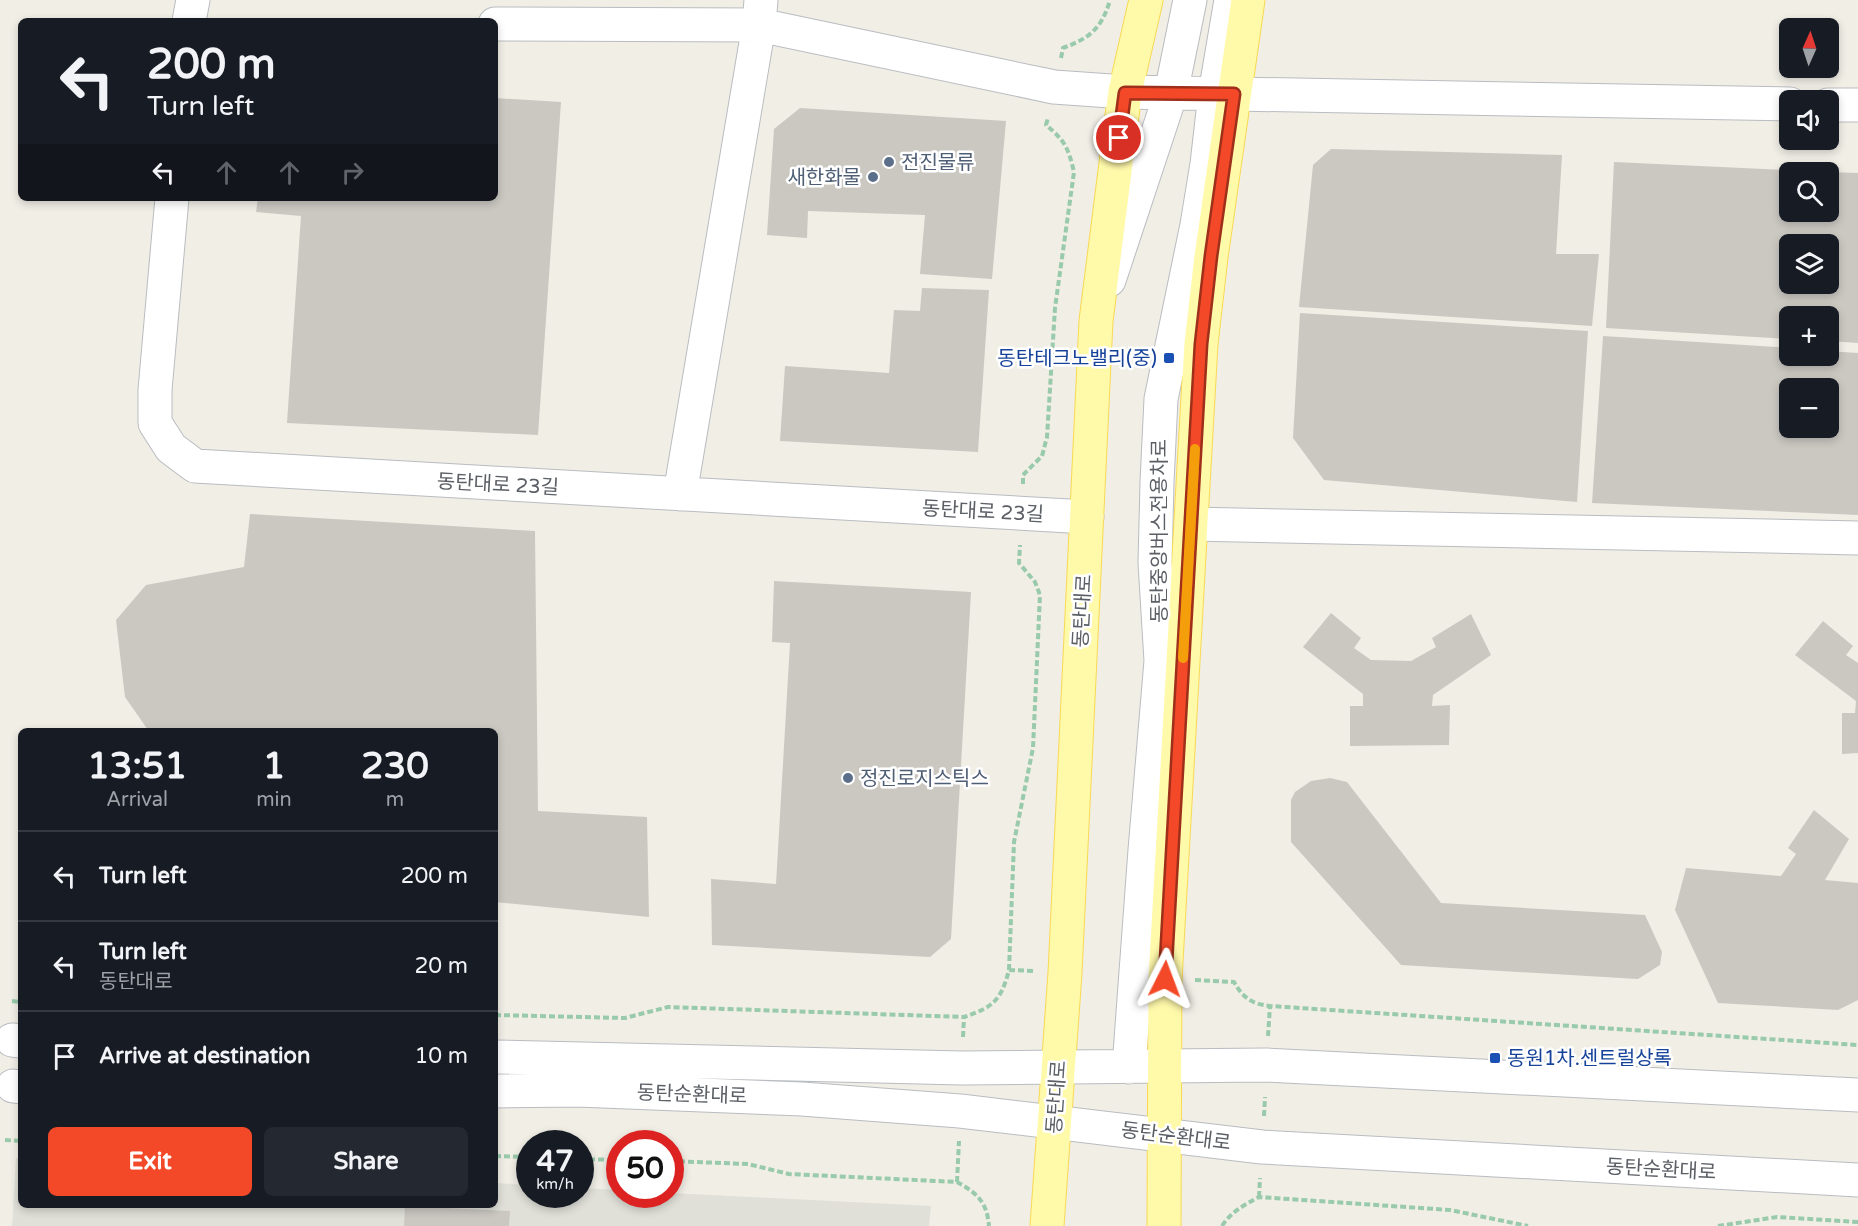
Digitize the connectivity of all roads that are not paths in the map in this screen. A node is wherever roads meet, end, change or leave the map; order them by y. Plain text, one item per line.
1 (193, 0) edge
2 (1146, 0) edge
3 (1190, 0) edge
4 (1231, 0) edge
5 (1248, 0) edge
6 (760, 13) edge
7 (190, 18) edge
8 (498, 24) edge
9 (1125, 93) junction
10 (1171, 93) junction
11 (1225, 94) junction
12 (1779, 104) edge
13 (1839, 105) edge
14 (1858, 105) edge
15 (172, 201) edge
16 (1096, 321) junction
17 (680, 494) junction
18 (1087, 517) junction
19 (1191, 524) junction
20 (1858, 538) edge
21 (498, 1057) edge
22 (1165, 1066) junction
23 (1058, 1067) junction
24 (1129, 1067) junction
25 (498, 1091) edge
26 (1858, 1095) edge
27 (1055, 1121) junction
28 (1165, 1135) junction
29 (1858, 1180) edge
30 (1047, 1226) edge
31 (1164, 1226) edge

1 - 7 street
2 - 9 main road, 동탄대로
3 - 10 street
4 - 11 street, 동탄중앙버스전용차로
5 - 11 main road
6 - 8 street
6 - 9 street
6 - 17 street
9 - 10 street
9 - 16 main road, 동탄대로
10 - 11 street
10 - 16 street
11 - 12 street
11 - 19 main road
11 - 24 street, 동탄중앙버스전용차로
13 - 14 street
15 - 17 street, 동탄대로 23길
16 - 18 main road, 동탄대로
17 - 18 street, 동탄대로 23길
18 - 23 main road, 동탄대로
19 - 20 street
19 - 22 main road
21 - 23 street, 동탄순환대로
22 - 24 street, 동탄순환대로
22 - 26 street, 동탄순환대로
22 - 28 main road
23 - 24 street, 동탄순환대로
23 - 27 main road, 동탄대로
25 - 27 street, 동탄순환대로
27 - 28 street, 동탄순환대로
27 - 30 main road, 동탄대로
28 - 29 street, 동탄순환대로
28 - 31 main road

